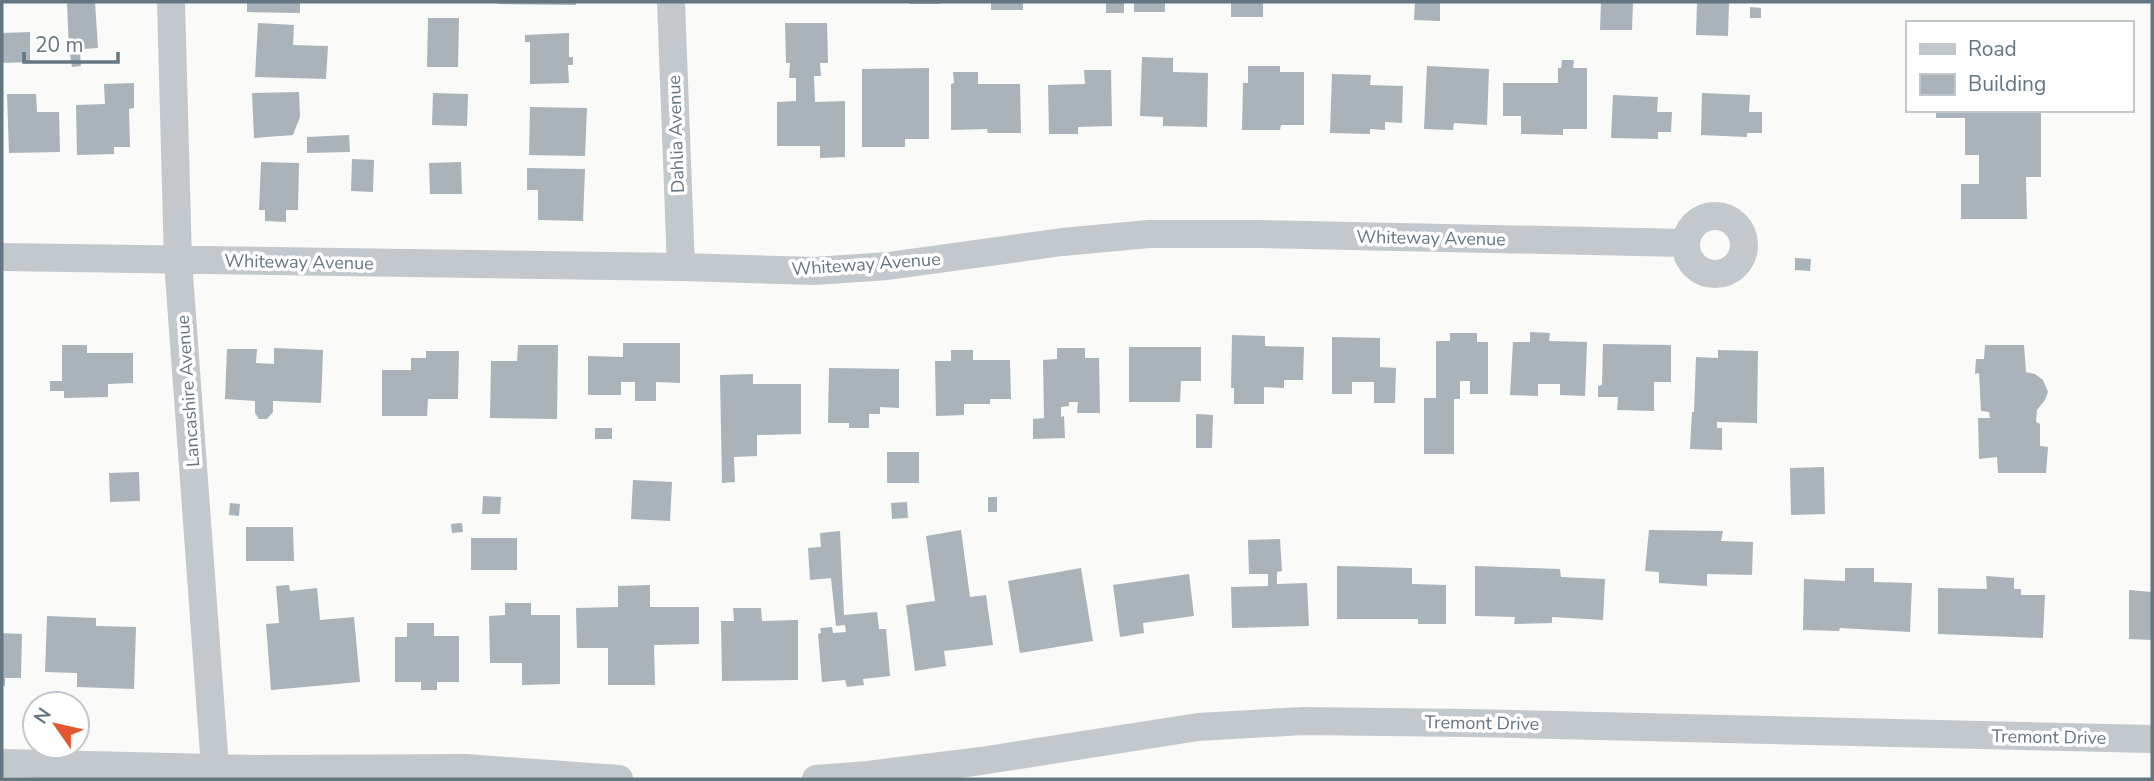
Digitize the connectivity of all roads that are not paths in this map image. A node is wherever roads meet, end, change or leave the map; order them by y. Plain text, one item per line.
1 (171, 2) edge
2 (671, 2) edge
3 (1686, 243) dead end
4 (2, 257) edge
5 (178, 261) junction
6 (681, 267) junction
7 (2152, 739) edge
8 (2, 763) edge
9 (214, 774) edge
10 (619, 779) edge
11 (816, 779) edge

1 - 5 street, Lancashire Avenue
2 - 6 street, Dahlia Avenue
3 - 6 street, Whiteway Avenue
4 - 5 street, Whiteway Avenue
5 - 6 street, Whiteway Avenue
5 - 9 street, Lancashire Avenue
7 - 11 street, Tremont Drive
8 - 9 street
9 - 10 street

